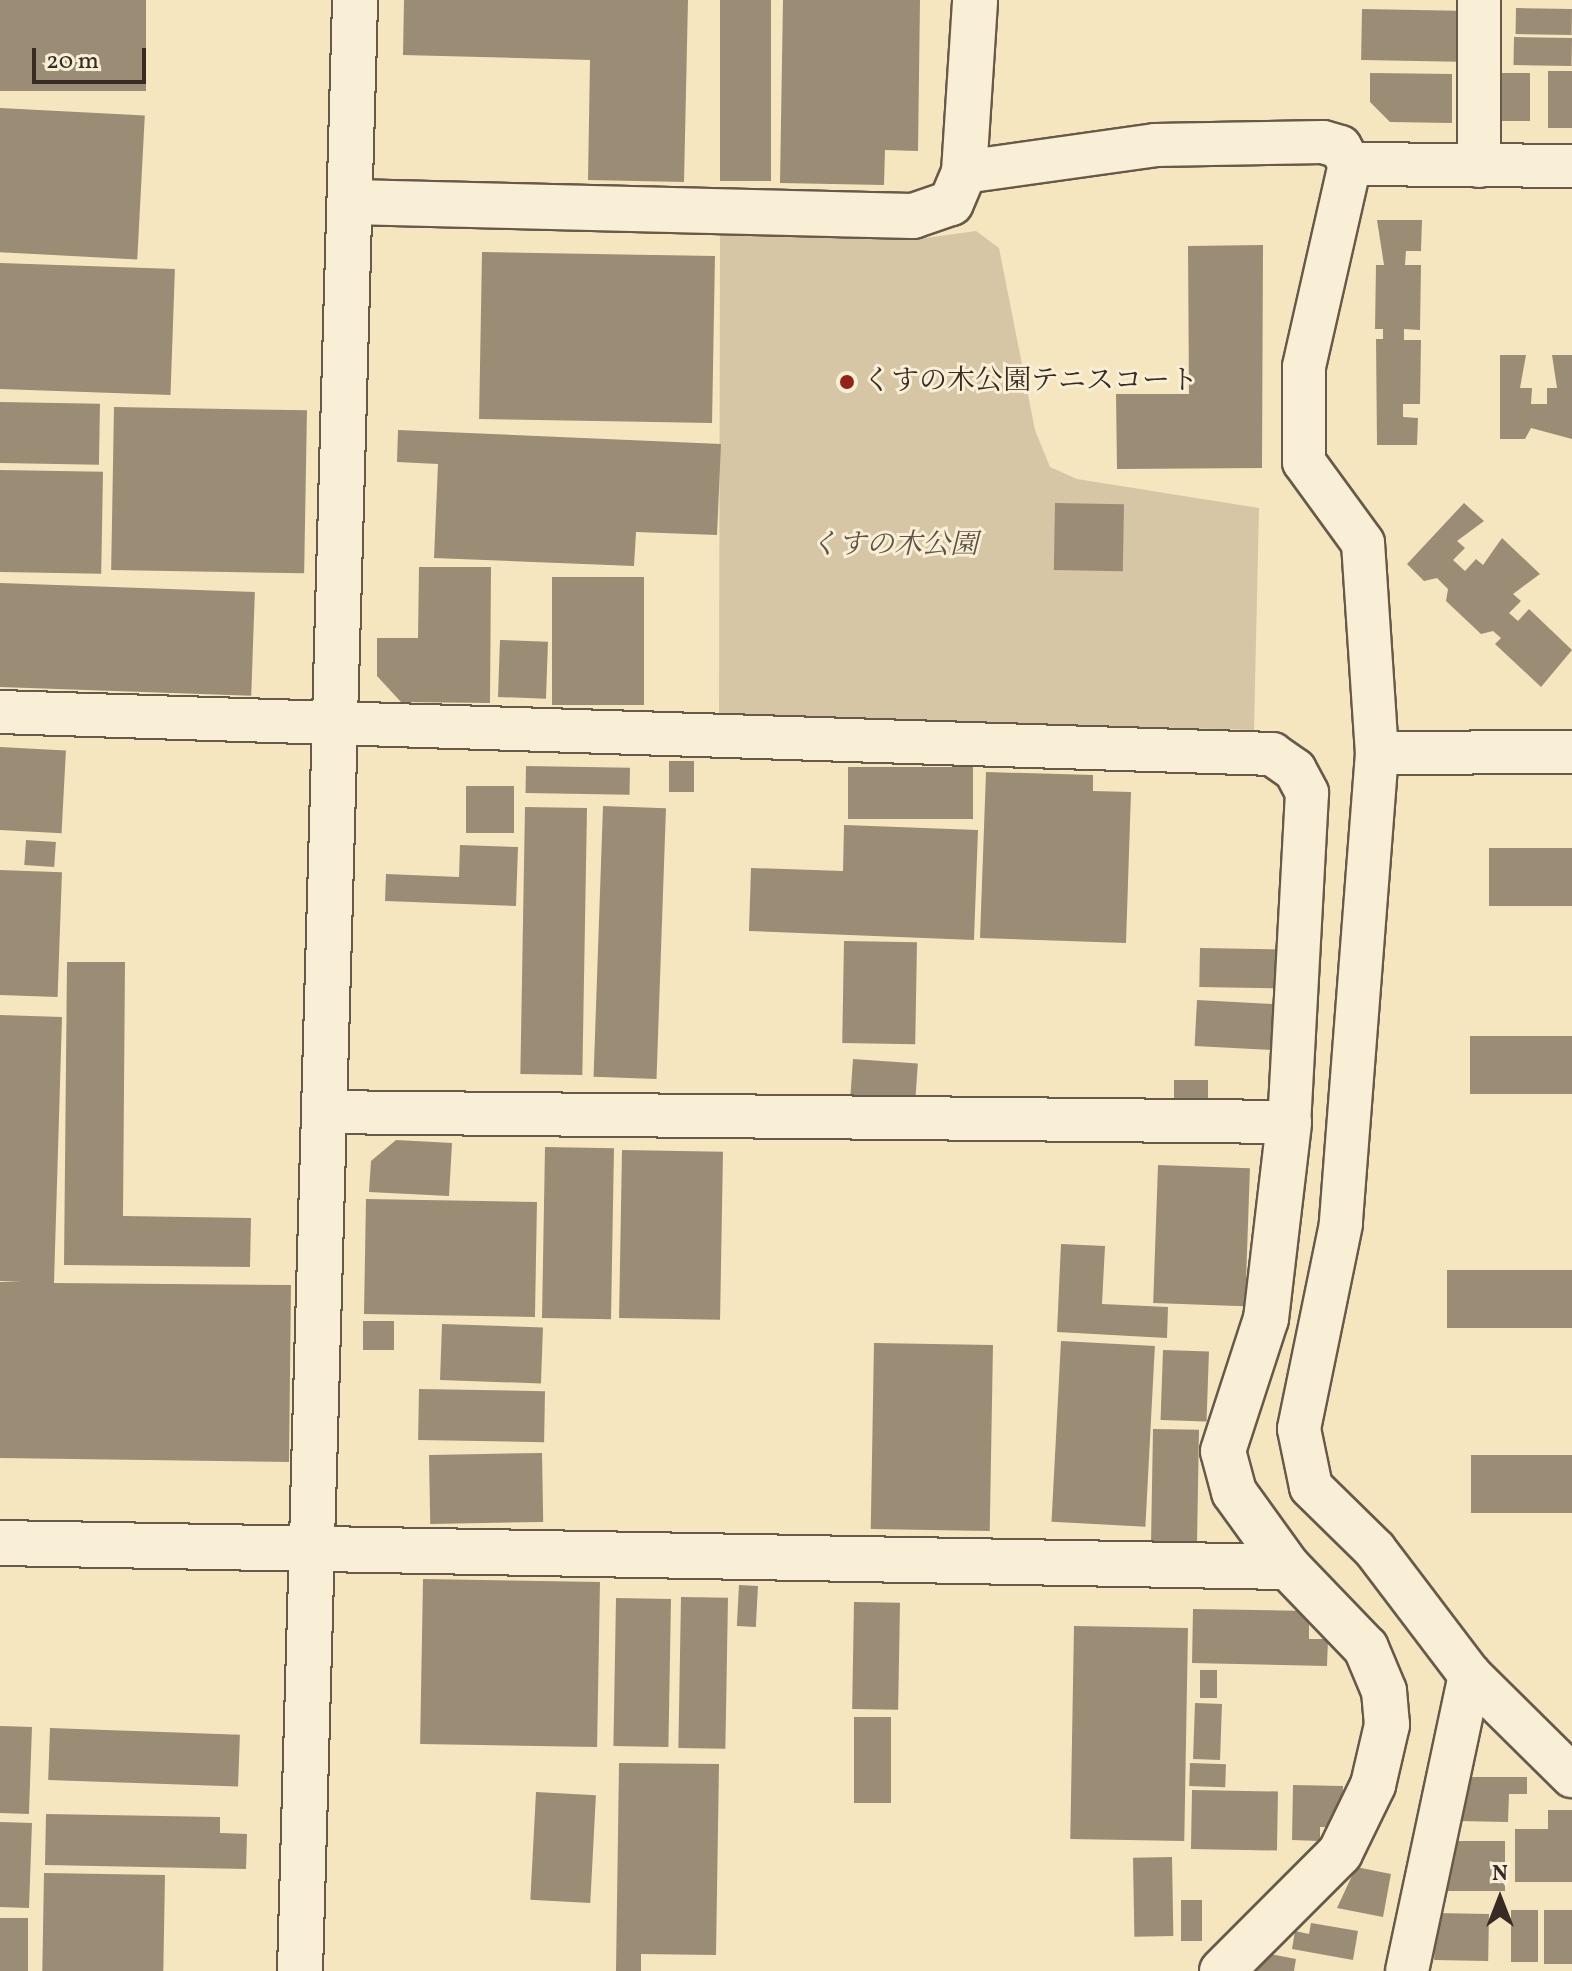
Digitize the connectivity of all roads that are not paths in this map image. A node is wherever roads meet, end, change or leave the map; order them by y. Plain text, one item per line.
1 (355, 0) edge
2 (975, 0) edge
3 (1479, 0) edge
4 (1350, 164) junction
5 (1479, 166) junction
6 (1572, 166) edge
7 (964, 172) junction
8 (352, 202) junction
9 (0, 712) edge
10 (330, 721) junction
11 (1572, 752) edge
12 (1377, 753) junction
13 (323, 1112) junction
14 (1289, 1122) junction
15 (0, 1543) edge
16 (312, 1550) junction
17 (1288, 1567) junction
18 (1470, 1675) junction
19 (1572, 1776) edge
20 (300, 1971) edge
21 (1222, 1971) edge
22 (1407, 1971) edge

1 - 8 street
2 - 7 street
3 - 5 street
4 - 5 street
4 - 7 street
4 - 12 street
5 - 6 street
7 - 8 street
8 - 10 street
9 - 10 street
10 - 13 street
10 - 14 street
11 - 12 street
12 - 18 street
13 - 14 street
13 - 16 street
14 - 17 street
15 - 16 street
16 - 17 street
16 - 20 street
17 - 21 street
18 - 19 street
18 - 22 street

